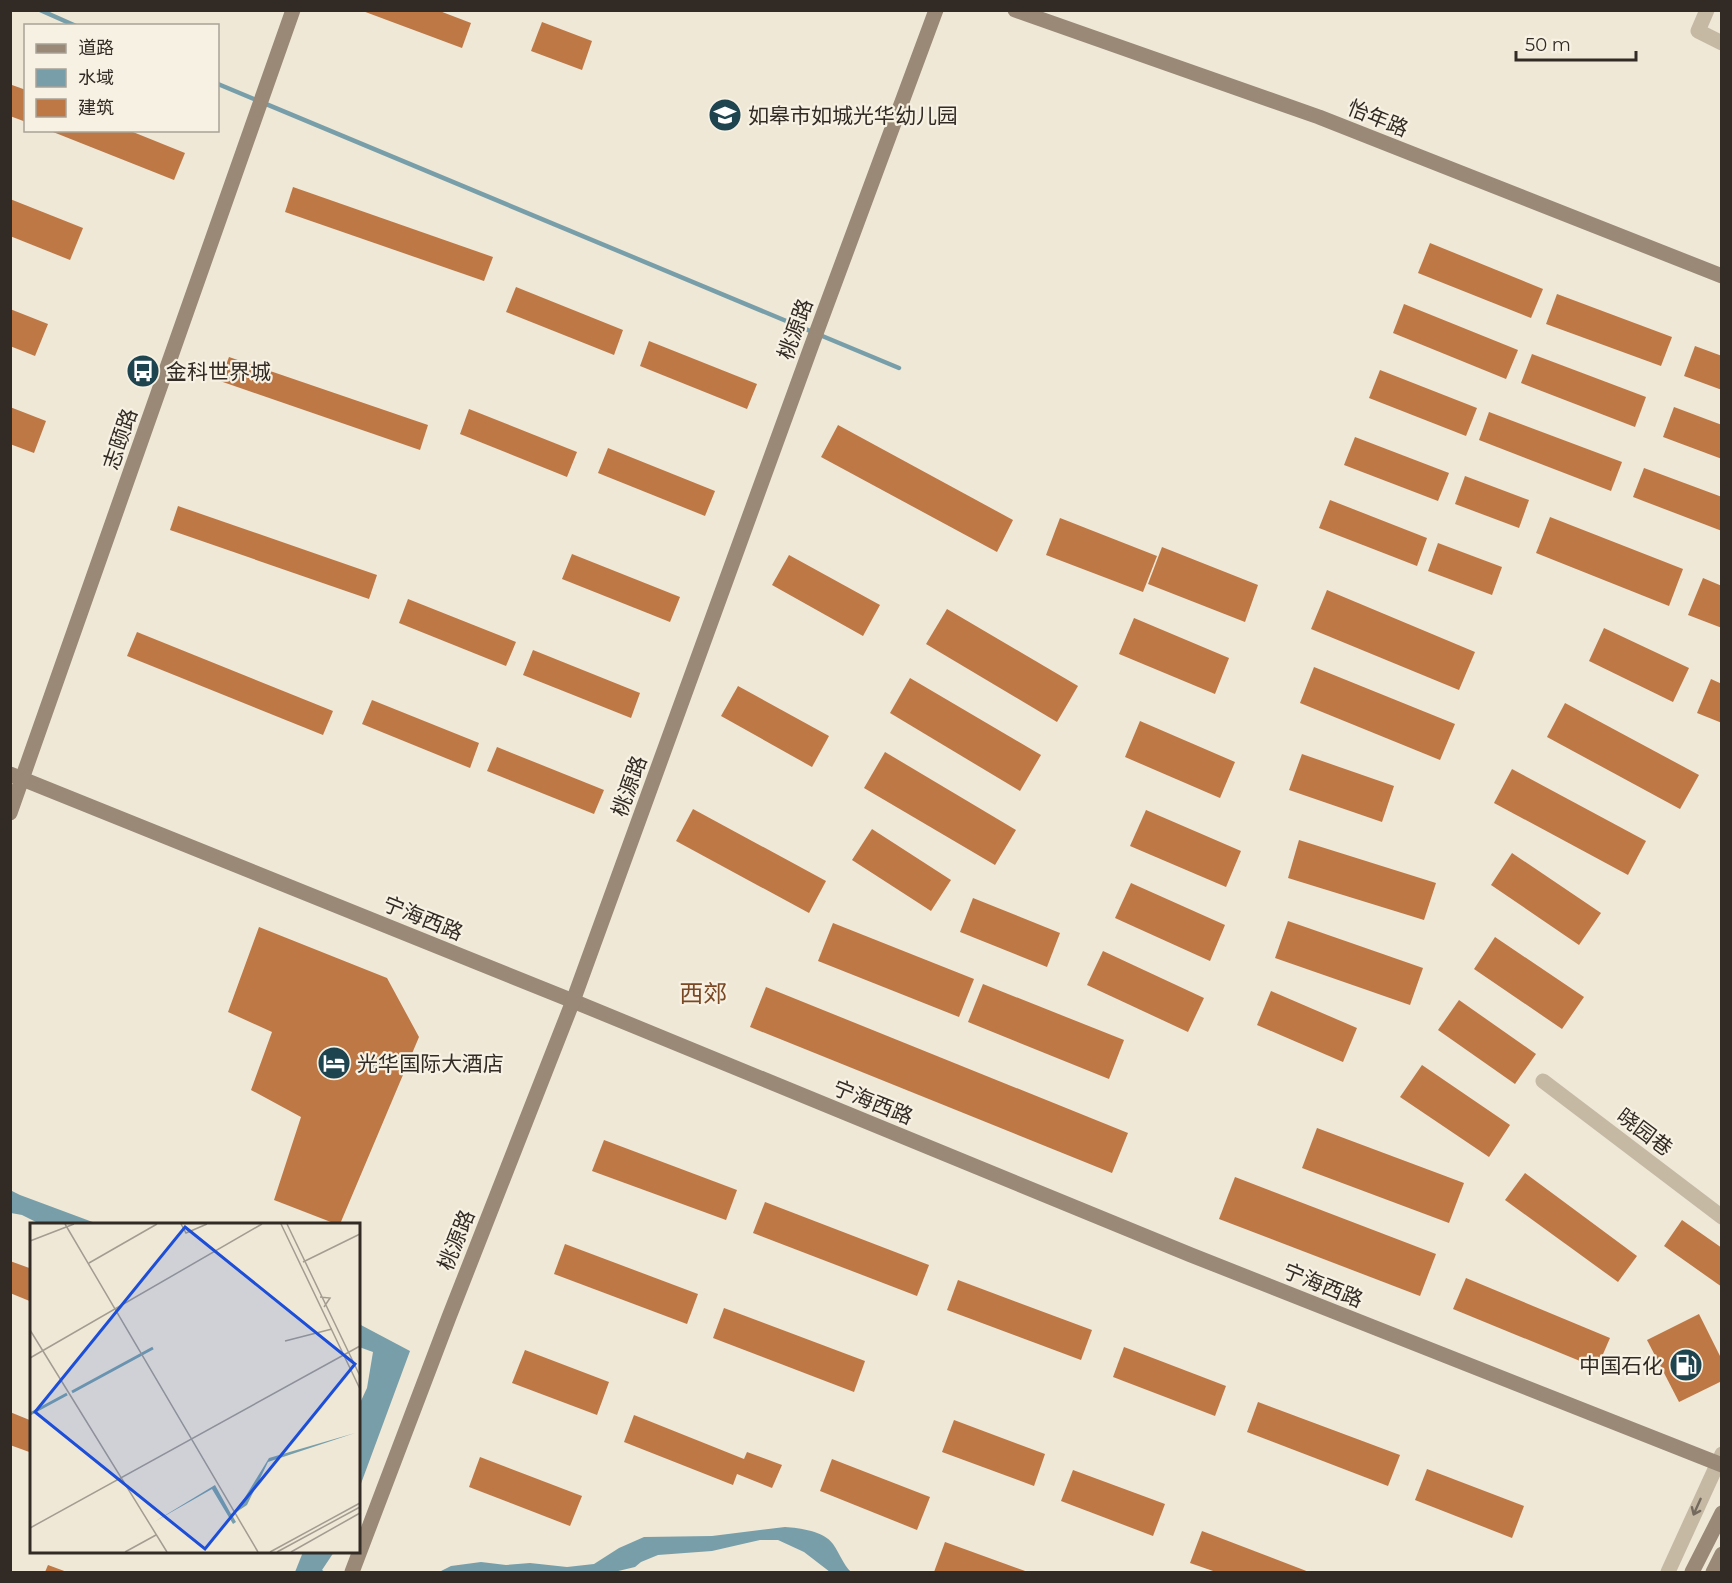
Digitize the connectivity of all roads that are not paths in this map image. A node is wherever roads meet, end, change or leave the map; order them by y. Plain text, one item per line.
1 (293, 10) edge
2 (936, 10) edge
3 (1016, 10) edge
4 (1707, 10) edge
5 (1722, 43) edge
6 (1722, 276) edge
7 (16, 776) edge
8 (10, 813) edge
9 (573, 1001) junction
10 (1543, 1081) dead end
11 (1722, 1217) edge
12 (1720, 1461) edge
13 (1722, 1513) edge
14 (360, 1551) edge
15 (359, 1553) edge
16 (1722, 1554) edge
17 (352, 1572) edge
18 (1668, 1572) edge
19 (1692, 1572) edge
20 (1713, 1572) edge

1 - 7 street, 志颐路
2 - 9 street, 桃源路
3 - 6 street, 怡年路
4 - 5 street
7 - 8 street, 志颐路
7 - 9 street, 宁海西路
9 - 12 street, 宁海西路
9 - 14 street, 桃源路
10 - 11 street, 晓园巷
12 -> 18 street
13 - 19 street
15 - 17 street, 桃源路
16 - 20 street

